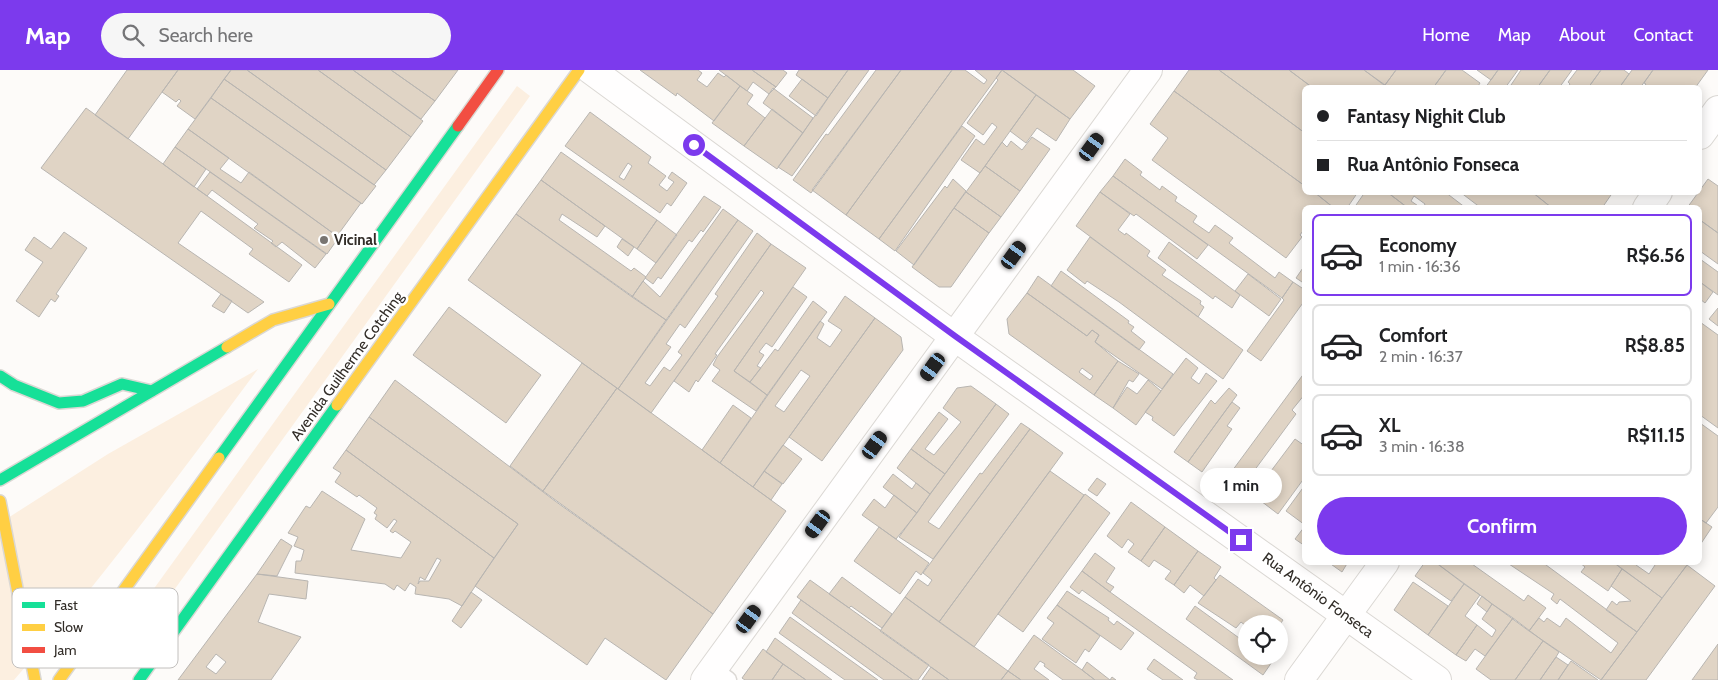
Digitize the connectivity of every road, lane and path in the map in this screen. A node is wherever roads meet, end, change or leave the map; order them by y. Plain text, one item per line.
1 (498, 70) edge
2 (579, 70) edge
3 (591, 70) edge
4 (1148, 70) edge
5 (1718, 110) edge
6 (1702, 131) edge
7 (329, 304) junction
8 (955, 336) junction
9 (0, 376) edge
10 (152, 391) junction
11 (0, 480) edge
12 (0, 501) edge
13 (1383, 565) edge
14 (17, 588) edge
15 (125, 588) edge
16 (1346, 615) junction
17 (178, 625) edge
18 (68, 668) edge
19 (147, 668) edge
20 (716, 676) edge
21 (59, 680) edge
22 (138, 680) edge
23 (1299, 680) edge
24 (1437, 680) edge

1 - 7 main road
2 - 17 main road, Avenida Guilherme Cotching
3 - 8 street, Rua Antônio Fonseca
4 - 8 street
5 - 6 street
7 - 10 main road
7 - 15 main road
8 - 16 street, Rua Antônio Fonseca
8 - 20 street
9 - 10 main road
10 - 11 main road
12 - 14 main road
13 - 16 street
16 - 23 street
16 - 24 street, Rua Antônio Fonseca
18 - 21 main road
19 - 22 main road, Avenida Guilherme Cotching

